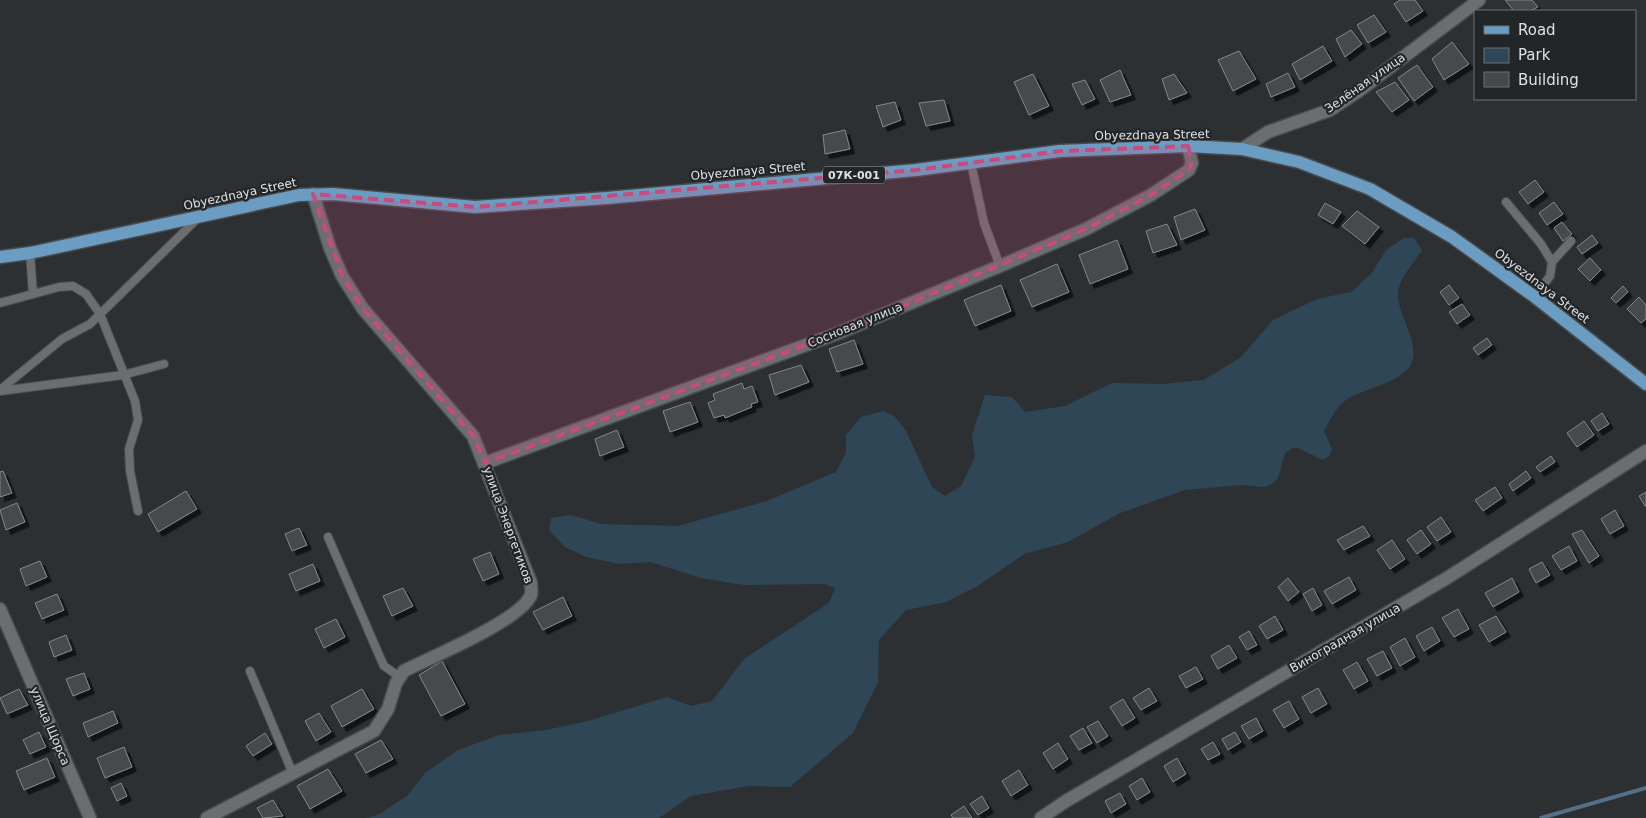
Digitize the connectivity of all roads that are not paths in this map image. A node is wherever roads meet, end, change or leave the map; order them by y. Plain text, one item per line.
1 (1479, 0) edge
2 (1188, 146) junction
3 (1242, 150) junction
4 (971, 163) junction
5 (313, 194) junction
6 (1506, 202) dead end
7 (200, 216) junction
8 (1570, 241) dead end
9 (30, 253) junction
10 (0, 257) edge
11 (1552, 262) junction
12 (1000, 266) junction
13 (33, 294) junction
14 (1535, 297) junction
15 (0, 303) edge
16 (100, 314) junction
17 (164, 364) dead end
18 (123, 375) junction
19 (1646, 384) edge
20 (0, 390) edge
21 (1646, 452) edge
22 (485, 463) junction
23 (138, 511) dead end
24 (328, 537) dead end
25 (0, 609) edge
26 (5, 636) edge
27 (250, 671) dead end
28 (400, 677) junction
29 (293, 774) junction
30 (90, 818) edge
31 (208, 818) edge
32 (1041, 818) edge

1 - 3 street, Зелёная улица
2 - 3 main road, Obyezdnaya Street / 07К-001
2 - 4 main road, Obyezdnaya Street / 07К-001
2 - 12 street, Сосновая улица
3 - 14 main road, Obyezdnaya Street / 07К-001
4 - 5 main road, Obyezdnaya Street / 07К-001
4 - 12 lane
5 - 7 main road, Obyezdnaya Street / 07К-001
5 - 22 street, улица Энергетиков
6 - 11 lane
7 - 9 main road, Obyezdnaya Street / 07К-001
7 - 16 lane
8 - 11 lane
9 - 10 main road, Obyezdnaya Street / 07К-001
9 - 13 lane
11 - 14 lane
12 - 22 street, Сосновая улица
13 - 15 lane
13 - 16 lane
14 - 19 main road, Obyezdnaya Street / 07К-001
16 - 18 lane
16 - 20 lane
17 - 18 lane
18 - 20 lane
18 - 23 lane
21 - 32 street, Виноградная улица
22 - 28 street, улица Энергетиков
24 - 28 lane
25 - 26 street, улица Щорса
26 - 30 street, улица Щорса
27 - 29 lane
28 - 29 street
29 - 31 street

